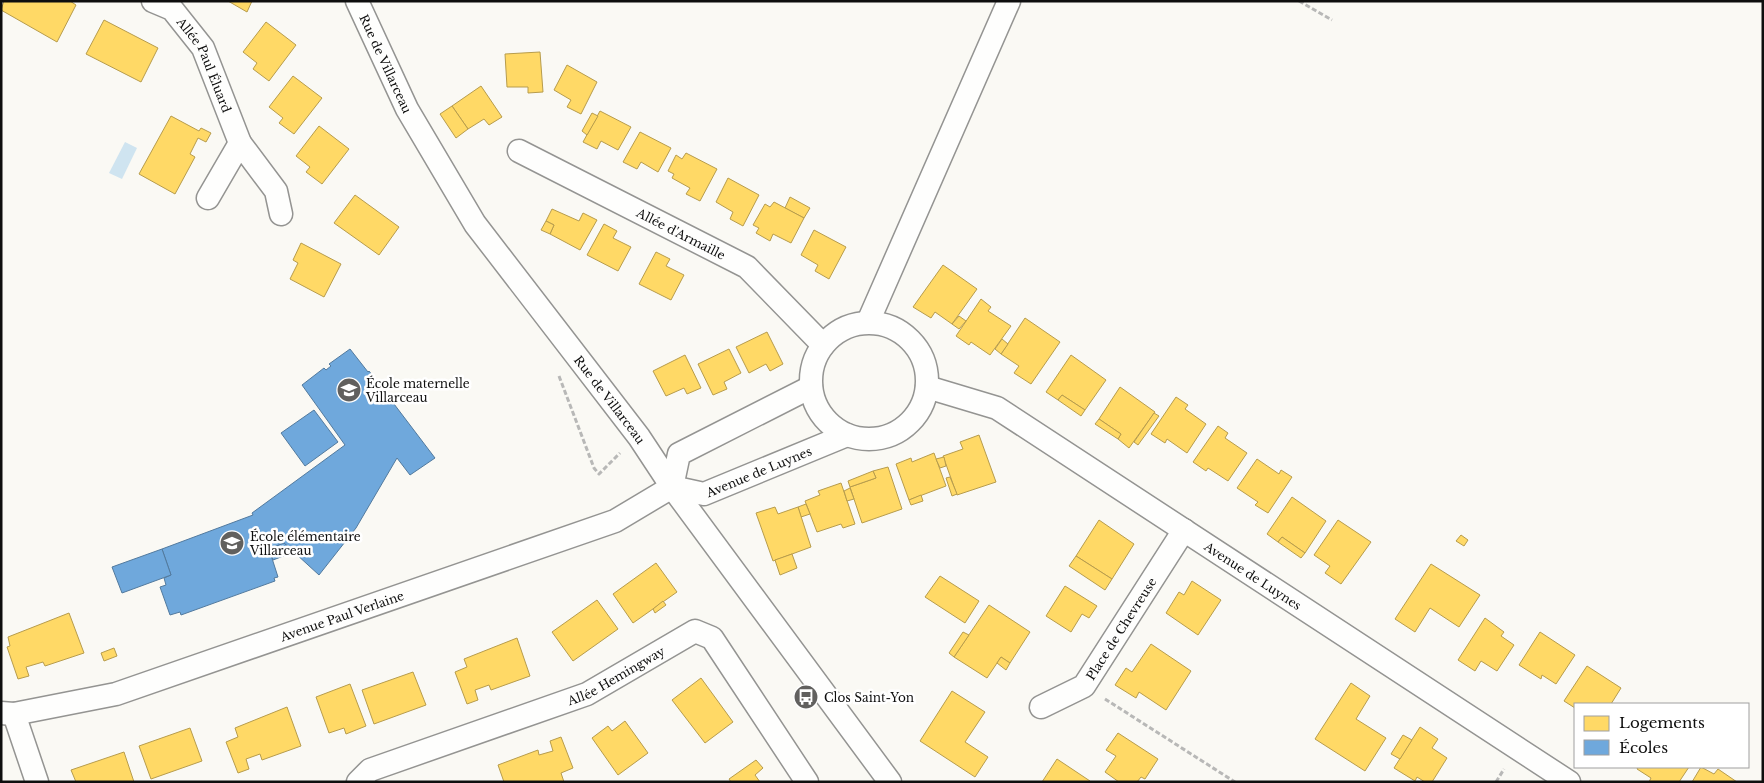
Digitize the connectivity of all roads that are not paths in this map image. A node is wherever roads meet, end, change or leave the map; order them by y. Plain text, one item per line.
1 (153, 1) edge
2 (357, 1) edge
3 (1009, 1) edge
4 (240, 143) junction
5 (519, 151) dead end
6 (208, 198) dead end
7 (281, 214) dead end
8 (868, 322) junction
9 (823, 345) junction
10 (811, 387) junction
11 (927, 387) junction
12 (847, 435) junction
13 (672, 488) junction
14 (1184, 530) junction
15 (1041, 707) dead end
16 (8, 713) edge
17 (37, 782) edge
18 (358, 782) edge
19 (807, 782) edge
20 (890, 782) edge
21 (1569, 782) edge

1 - 4 street, Allée Paul Éluard
2 - 13 street, Rue de Villarceau
3 - 8 street
4 - 6 street
4 - 7 street, Allée Paul Éluard
5 - 9 street, Allée d'Armaille
8 - 9 street
8 - 11 street
9 - 10 street
10 - 12 street
10 - 13 street
11 - 12 street
11 - 14 street, Avenue de Luynes
12 - 13 street, Avenue de Luynes
13 - 16 street, Avenue Paul Verlaine
13 - 20 street, Rue de Villarceau
14 - 15 street, Place de Chevreuse
14 - 21 street, Avenue de Luynes
16 - 17 street
18 - 19 street, Allée Hemingway

